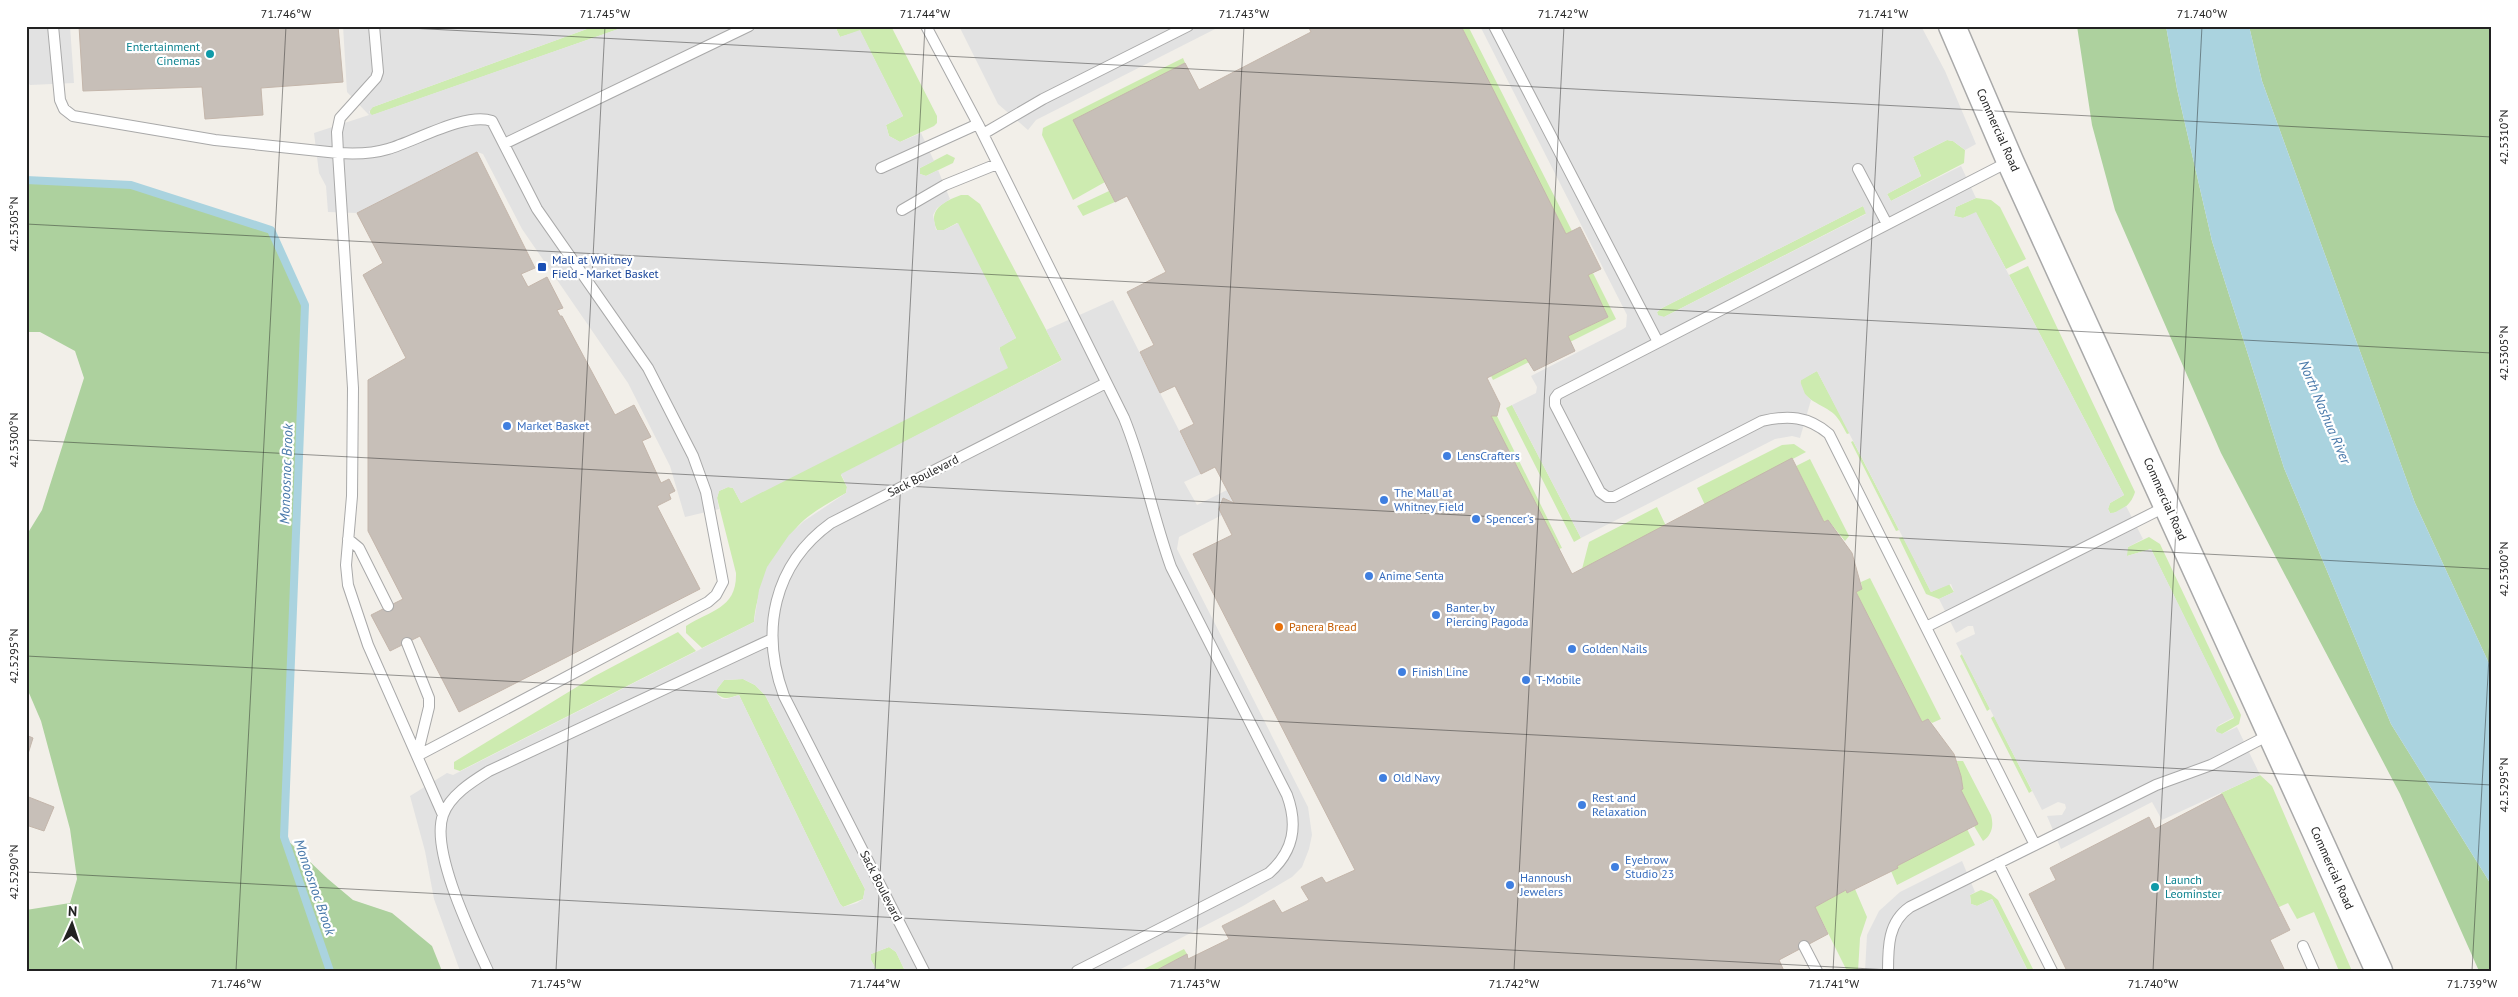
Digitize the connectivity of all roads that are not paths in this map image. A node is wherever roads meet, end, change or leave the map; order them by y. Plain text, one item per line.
1 (53, 26) edge
2 (374, 26) edge
3 (749, 26) edge
4 (926, 26) edge
5 (1188, 26) edge
6 (1494, 26) edge
7 (1952, 26) edge
8 (981, 129) junction
9 (504, 144) junction
10 (338, 153) junction
11 (2010, 160) junction
12 (997, 164) junction
13 (881, 168) dead end
14 (1858, 168) dead end
15 (902, 210) dead end
16 (1887, 224) junction
17 (1658, 342) junction
18 (1106, 383) junction
19 (2168, 506) junction
20 (348, 539) junction
21 (388, 606) dead end
22 (1926, 626) junction
23 (772, 639) junction
24 (407, 643) dead end
25 (2272, 734) junction
26 (417, 756) junction
27 (443, 815) junction
28 (2035, 845) junction
29 (1998, 863) junction
30 (1804, 946) dead end
31 (2303, 946) dead end
32 (488, 971) edge
33 (924, 971) edge
34 (1077, 971) edge
35 (1817, 971) edge
36 (1888, 971) edge
37 (2052, 971) edge
38 (2314, 971) edge
39 (2379, 971) edge

1 - 10 lane
2 - 10 lane
3 - 9 lane
4 - 8 lane
5 - 8 lane
6 - 17 lane
7 - 11 street, Commercial Road
8 - 12 lane
8 - 13 lane
9 - 10 lane
9 - 26 lane
10 - 20 lane
11 - 16 lane
11 - 19 street, Commercial Road
12 - 15 lane
12 - 18 lane
14 - 16 lane
16 - 17 lane
17 - 22 lane
18 - 23 lane, Sack Boulevard
18 - 34 lane
19 - 22 lane
19 - 25 street, Commercial Road
20 - 21 lane
20 - 26 lane
22 - 28 lane
23 - 27 lane
23 - 33 lane, Sack Boulevard
24 - 26 lane
25 - 28 lane
25 - 39 street, Commercial Road
26 - 27 lane
27 - 32 lane
28 - 29 lane
29 - 36 lane
29 - 37 lane
30 - 35 lane
31 - 38 lane

